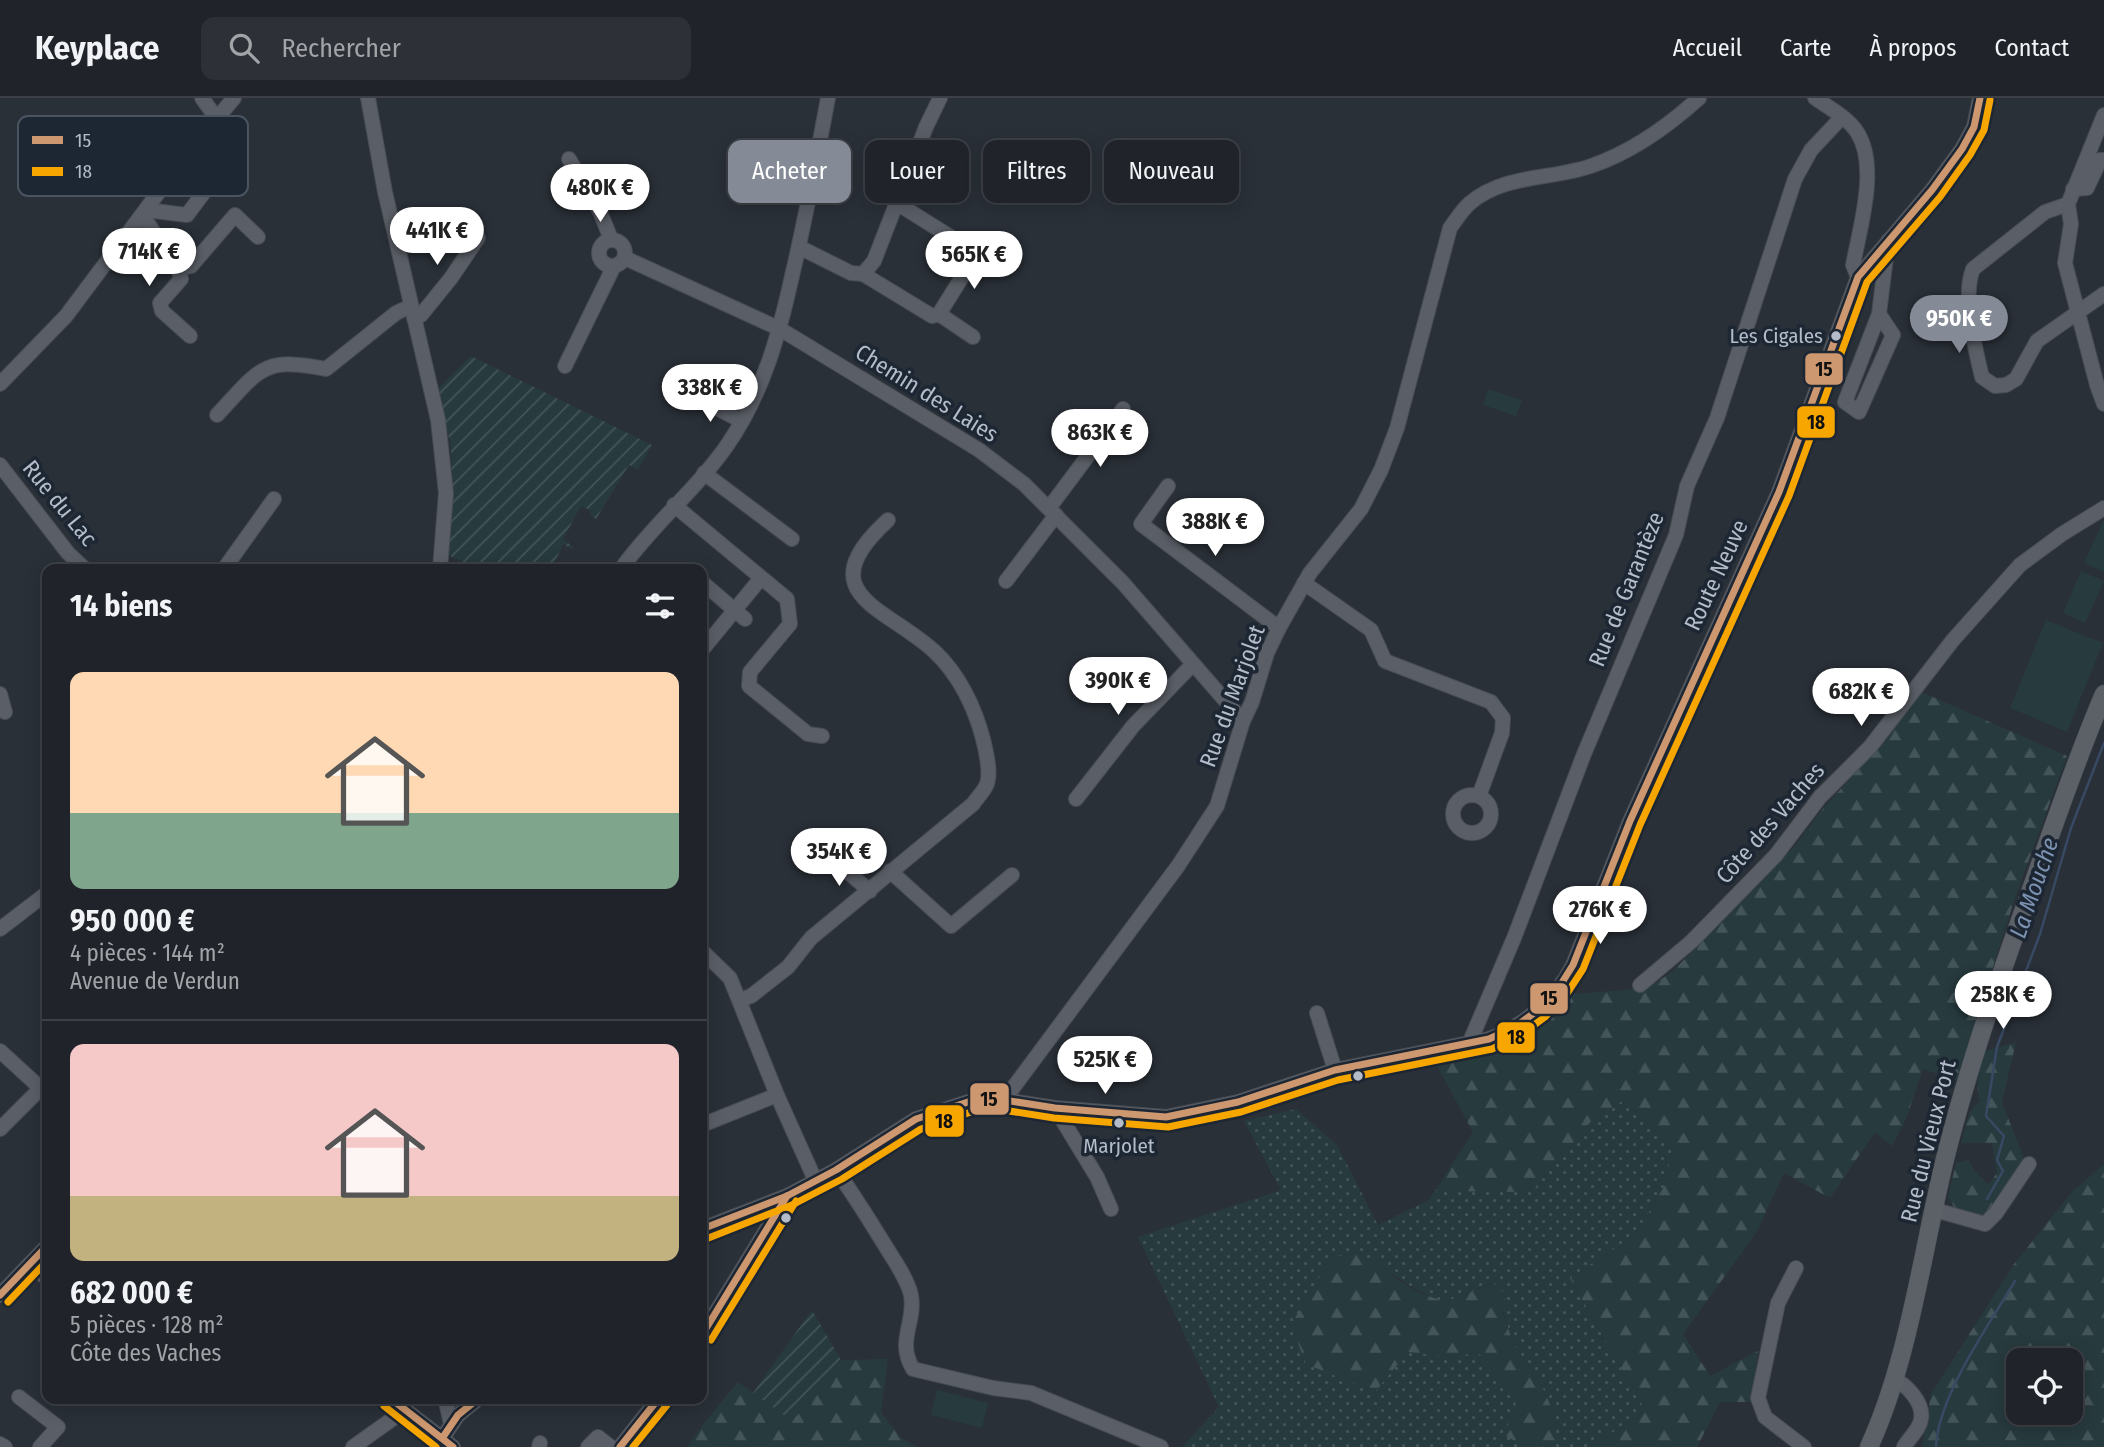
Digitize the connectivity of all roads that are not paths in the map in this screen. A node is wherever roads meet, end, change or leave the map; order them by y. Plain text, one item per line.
1 (202, 98) edge
2 (234, 98) edge
3 (368, 98) edge
4 (828, 98) edge
5 (940, 98) edge
6 (1699, 98) edge
7 (1815, 98) edge
8 (1980, 98) edge
9 (2104, 115) edge
10 (215, 116) edge
11 (219, 116) edge
12 (1842, 117) junction
13 (922, 140) edge
14 (569, 159) dead end
15 (2104, 160) edge
16 (2073, 189) junction
17 (157, 196) edge
18 (201, 196) edge
19 (895, 203) edge
20 (897, 203) edge
21 (2068, 204) junction
22 (145, 213) junction
23 (258, 237) dead end
24 (478, 237) dead end
25 (611, 239) junction
26 (1888, 239) junction
27 (799, 247) junction
28 (619, 262) junction
29 (178, 269) junction
30 (863, 274) junction
31 (1858, 277) junction
32 (2104, 294) edge
33 (413, 312) junction
34 (939, 314) junction
35 (1879, 314) junction
36 (2079, 314) junction
37 (780, 329) junction
38 (190, 336) dead end
39 (973, 337) dead end
40 (565, 366) dead end
41 (0, 384) edge
42 (693, 396) dead end
43 (2104, 404) edge
44 (1123, 409) dead end
45 (217, 415) dead end
46 (742, 421) junction
47 (0, 465) edge
48 (704, 473) junction
49 (1168, 486) dead end
50 (274, 499) dead end
51 (674, 505) junction
52 (2104, 508) edge
53 (1053, 511) junction
54 (888, 520) dead end
55 (792, 539) dead end
56 (80, 564) edge
57 (227, 564) edge
58 (440, 564) edge
59 (625, 564) edge
60 (761, 578) junction
61 (1006, 581) dead end
62 (1304, 583) junction
63 (707, 586) edge
64 (740, 615) junction
65 (1279, 628) junction
66 (707, 645) edge
67 (1193, 664) junction
68 (0, 694) edge
69 (2104, 694) edge
70 (5, 712) dead end
71 (1243, 721) junction
72 (822, 736) dead end
73 (1479, 796) dead end
74 (1076, 799) dead end
75 (831, 858) dead end
76 (890, 872) junction
77 (1012, 875) dead end
78 (870, 891) junction
79 (42, 896) edge
80 (0, 929) edge
81 (707, 956) edge
82 (1640, 985) dead end
83 (740, 1000) junction
84 (1317, 1013) dead end
85 (1469, 1044) junction
86 (0, 1051) edge
87 (1335, 1070) junction
88 (42, 1089) edge
89 (42, 1093) edge
90 (777, 1095) junction
91 (1003, 1100) junction
92 (1055, 1108) junction
93 (707, 1123) edge
94 (0, 1129) edge
95 (2029, 1164) dead end
96 (836, 1170) junction
97 (816, 1182) junction
98 (788, 1196) junction
99 (758, 1209) junction
100 (1111, 1209) dead end
101 (1934, 1210) junction
102 (707, 1227) edge
103 (768, 1231) junction
104 (42, 1251) edge
105 (29, 1265) junction
106 (1796, 1268) dead end
107 (42, 1274) edge
108 (0, 1295) edge
109 (707, 1327) edge
110 (1894, 1379) junction
111 (19, 1397) dead end
112 (398, 1404) edge
113 (446, 1404) edge
114 (472, 1404) edge
115 (654, 1404) edge
116 (405, 1410) junction
117 (451, 1424) junction
118 (448, 1442) edge
119 (0, 1444) edge
120 (5, 1447) edge
121 (40, 1447) edge
122 (353, 1447) edge
123 (588, 1447) edge
124 (611, 1447) edge
125 (620, 1447) edge
126 (1161, 1447) edge
127 (1804, 1447) edge
128 (1869, 1447) edge
129 (1903, 1447) edge

1 - 10 street
2 - 11 street
3 - 33 street
4 - 27 street
5 - 13 street
6 - 62 street, Rue du Marjolet
7 - 12 street
8 - 26 street, Route Neuve
9 - 16 street
12 - 31 street
12 - 85 street, Rue de Garantèze
14 - 25 street
15 - 16 street
16 - 21 street
17 - 22 street
18 - 22 street
19 - 30 street
20 - 34 street
21 - 36 street
21 - 36 street
22 - 29 street
22 - 41 street
23 - 29 street
24 - 33 street
25 - 28 street
25 - 28 street
26 - 31 street, Route Neuve
26 - 35 street
27 - 30 street
27 - 37 street
28 - 37 street, Chemin des Laies
28 - 40 street
29 - 38 street
30 - 34 street
31 - 85 street, Route Neuve
32 - 36 street
33 - 45 street
33 - 58 street
34 - 39 street
35 - 35 street
36 - 43 street
37 - 46 street
37 - 53 street, Chemin des Laies
42 - 46 street
44 - 53 street
46 - 48 street
47 - 56 street, Rue du Lac
48 - 51 street
48 - 55 street
49 - 65 street
50 - 57 street
51 - 59 street
51 - 60 street
52 - 82 street, Côte des Vaches
53 - 61 street
53 - 67 street, Chemin des Laies
54 - 76 street
60 - 64 street
60 - 72 street
62 - 65 street, Rue du Marjolet
62 - 73 street
63 - 64 street
64 - 66 street
65 - 71 street, Rue du Marjolet
67 - 71 street, Chemin des Laies
67 - 74 street
68 - 70 street
69 - 101 main road, Rue du Vieux Port
71 - 91 street, Rue du Marjolet
75 - 78 street
76 - 77 street
76 - 78 street
78 - 83 street
79 - 80 street
81 - 83 street
83 - 90 street
84 - 87 street
85 - 87 street, Route Neuve
86 - 88 street
87 - 92 street, Route Neuve
89 - 94 street
90 - 93 street
90 - 97 street
91 - 92 street, Route Neuve
91 - 96 street, Route Neuve
92 - 100 street
95 - 101 street
96 - 97 street, Route Neuve
96 - 126 street
97 - 98 street, Route Neuve
98 - 99 street, Route Neuve
98 - 103 street
99 - 102 street, Route Neuve
99 - 103 street
101 - 110 main road, Rue du Vieux Port
103 - 109 street
104 - 105 street
105 - 107 street
105 - 108 street
106 - 127 street
110 - 128 main road, Rue du Vieux Port
110 - 129 street
111 - 121 street
112 - 116 street
113 - 117 street
114 - 117 street
115 - 125 street
116 - 118 street
116 - 122 street
117 - 118 street
119 - 120 street
123 - 124 street

